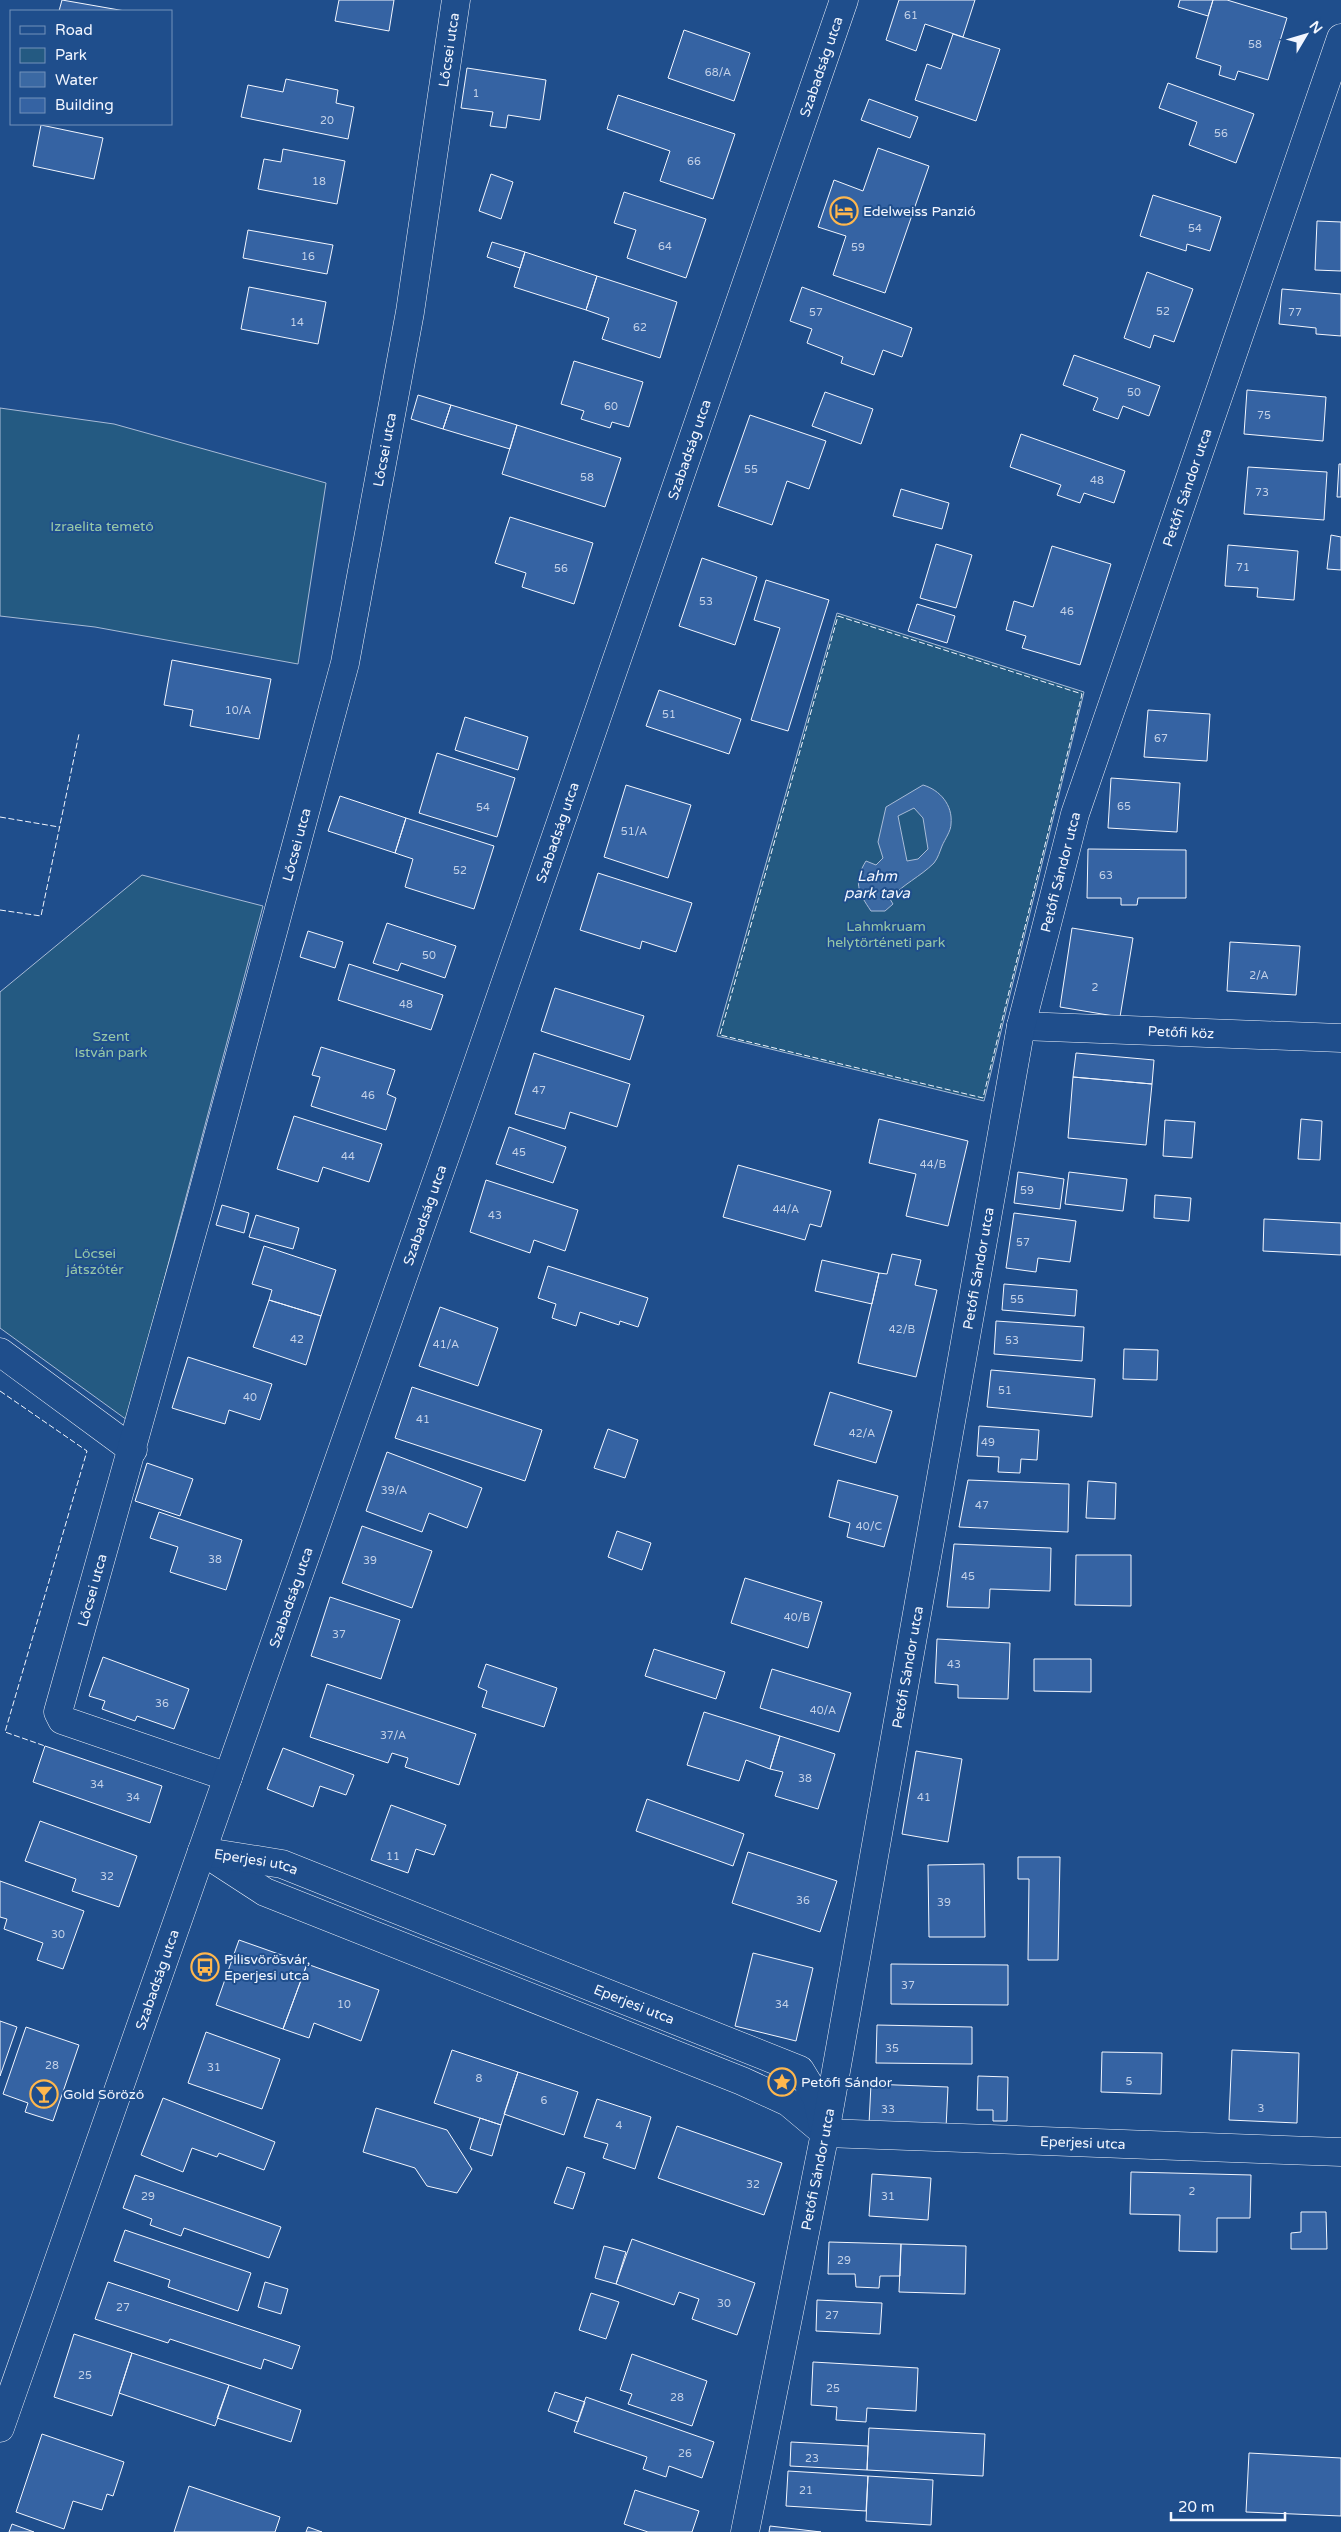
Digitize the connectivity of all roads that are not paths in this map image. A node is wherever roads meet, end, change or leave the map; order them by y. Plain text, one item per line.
1 (456, 0) edge
2 (844, 0) edge
3 (1341, 38) edge
4 (1021, 1026) junction
5 (1341, 1038) edge
6 (0, 1352) edge
7 (133, 1450) junction
8 (228, 1777) junction
9 (202, 1851) junction
10 (825, 2133) junction
11 (1341, 2152) edge
12 (0, 2428) edge
13 (745, 2532) edge

1 - 7 street, Lőcsei utca
2 - 8 street, Szabadság utca
3 - 4 street, Petőfi Sándor utca
4 - 5 street, Petőfi köz
4 - 10 street, Petőfi Sándor utca
6 - 7 street
7 - 8 street, Lőcsei utca
8 - 9 street, Szabadság utca
9 - 10 street, Eperjesi utca
9 - 12 street, Szabadság utca
10 - 11 street, Eperjesi utca
10 - 13 street, Petőfi Sándor utca

